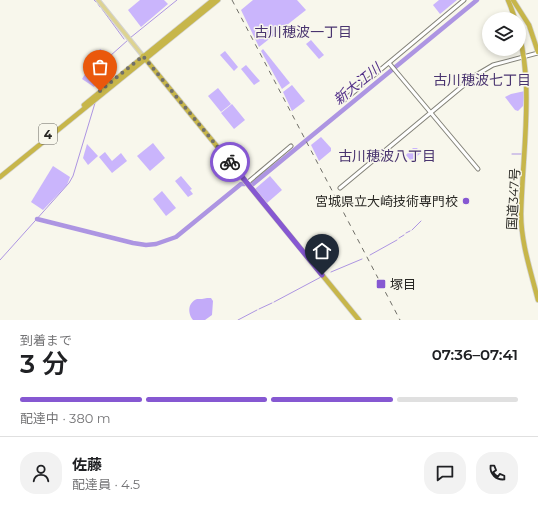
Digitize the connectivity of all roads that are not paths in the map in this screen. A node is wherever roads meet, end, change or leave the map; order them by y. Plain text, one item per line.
1 (98, 0) edge
2 (212, 0) edge
3 (218, 0) edge
4 (464, 0) edge
5 (508, 0) edge
6 (512, 0) edge
7 (537, 55) edge
8 (144, 58) junction
9 (389, 63) junction
10 (97, 96) junction
11 (343, 101) dead end
12 (432, 113) junction
13 (531, 139) dead end
14 (292, 146) dead end
15 (478, 169) dead end
16 (0, 173) edge
17 (0, 177) edge
18 (247, 183) junction
19 (340, 188) dead end
20 (538, 300) edge
21 (359, 320) edge

1 - 8 main road
2 - 8 highway, 4
3 - 8 highway, 4
4 - 9 street
5 - 7 highway
6 - 7 highway
7 - 12 street
8 - 10 highway, 4
8 - 18 highway
9 - 11 street
9 - 12 street
10 - 16 highway, 4
10 - 17 highway, 4
12 - 15 street
12 - 19 street
13 - 20 highway, 国道347号
14 - 18 street
18 - 21 highway

